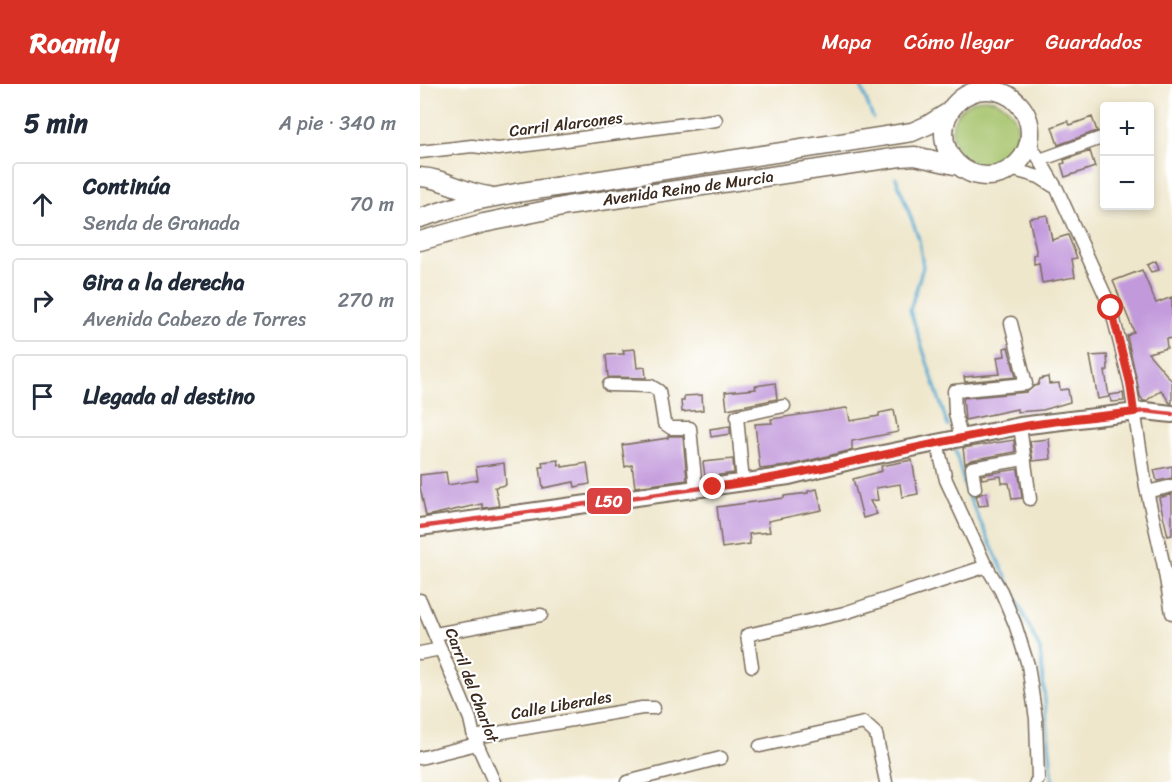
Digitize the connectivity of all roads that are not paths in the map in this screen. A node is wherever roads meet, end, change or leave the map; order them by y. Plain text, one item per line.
1 (973, 88) edge
2 (1015, 92) edge
3 (949, 112) junction
4 (716, 120) dead end
5 (1100, 138) edge
6 (1029, 142) junction
7 (420, 152) edge
8 (1040, 160) junction
9 (958, 166) junction
10 (1011, 169) junction
11 (420, 177) edge
12 (1057, 189) junction
13 (496, 196) junction
14 (420, 218) edge
15 (420, 242) edge
16 (1011, 323) dead end
17 (609, 385) dead end
18 (784, 406) dead end
19 (1134, 412) junction
20 (1172, 414) edge
21 (1020, 426) junction
22 (961, 438) junction
23 (937, 443) junction
24 (1025, 459) junction
25 (742, 483) junction
26 (1172, 486) edge
27 (975, 488) dead end
28 (696, 489) junction
29 (1147, 492) junction
30 (1030, 499) dead end
31 (420, 527) edge
32 (1172, 540) edge
33 (1158, 543) junction
34 (987, 566) junction
35 (420, 600) edge
36 (1172, 613) edge
37 (541, 615) dead end
38 (435, 634) junction
39 (441, 649) junction
40 (420, 653) edge
41 (752, 666) dead end
42 (654, 708) dead end
43 (476, 741) junction
44 (760, 746) dead end
45 (420, 758) edge
46 (721, 758) dead end
47 (494, 782) edge
48 (627, 782) edge
49 (886, 782) edge
50 (1036, 782) edge

1 - 2 main road
1 - 3 main road
2 - 6 main road
3 - 9 main road
3 - 13 main road, Avenida Reino de Murcia
4 - 7 street, Carril Alarcones
5 - 8 street
6 - 8 street
6 - 10 main road
8 - 12 street
9 - 10 main road
9 - 15 main road, Avenida Reino de Murcia
10 - 12 street
11 - 13 main road
12 - 19 street
13 - 14 main road, Avenida Reino de Murcia
16 - 22 street
17 - 28 street
18 - 25 street
19 - 20 street
19 - 21 street
19 - 29 street
21 - 22 street
21 - 24 street
22 - 23 street
23 - 25 street
23 - 34 street
24 - 27 street
24 - 30 street
25 - 28 street
26 - 29 street
28 - 31 street
29 - 33 street
32 - 33 street
33 - 36 street
34 - 41 street
34 - 50 street
35 - 38 street, Carril del Charlot
37 - 38 street
38 - 39 street, Carril del Charlot
39 - 40 street
39 - 43 street, Carril del Charlot
42 - 43 street, Calle Liberales
43 - 45 street, Calle Liberales
43 - 47 street, Carril del Charlot
44 - 49 street
46 - 48 street

